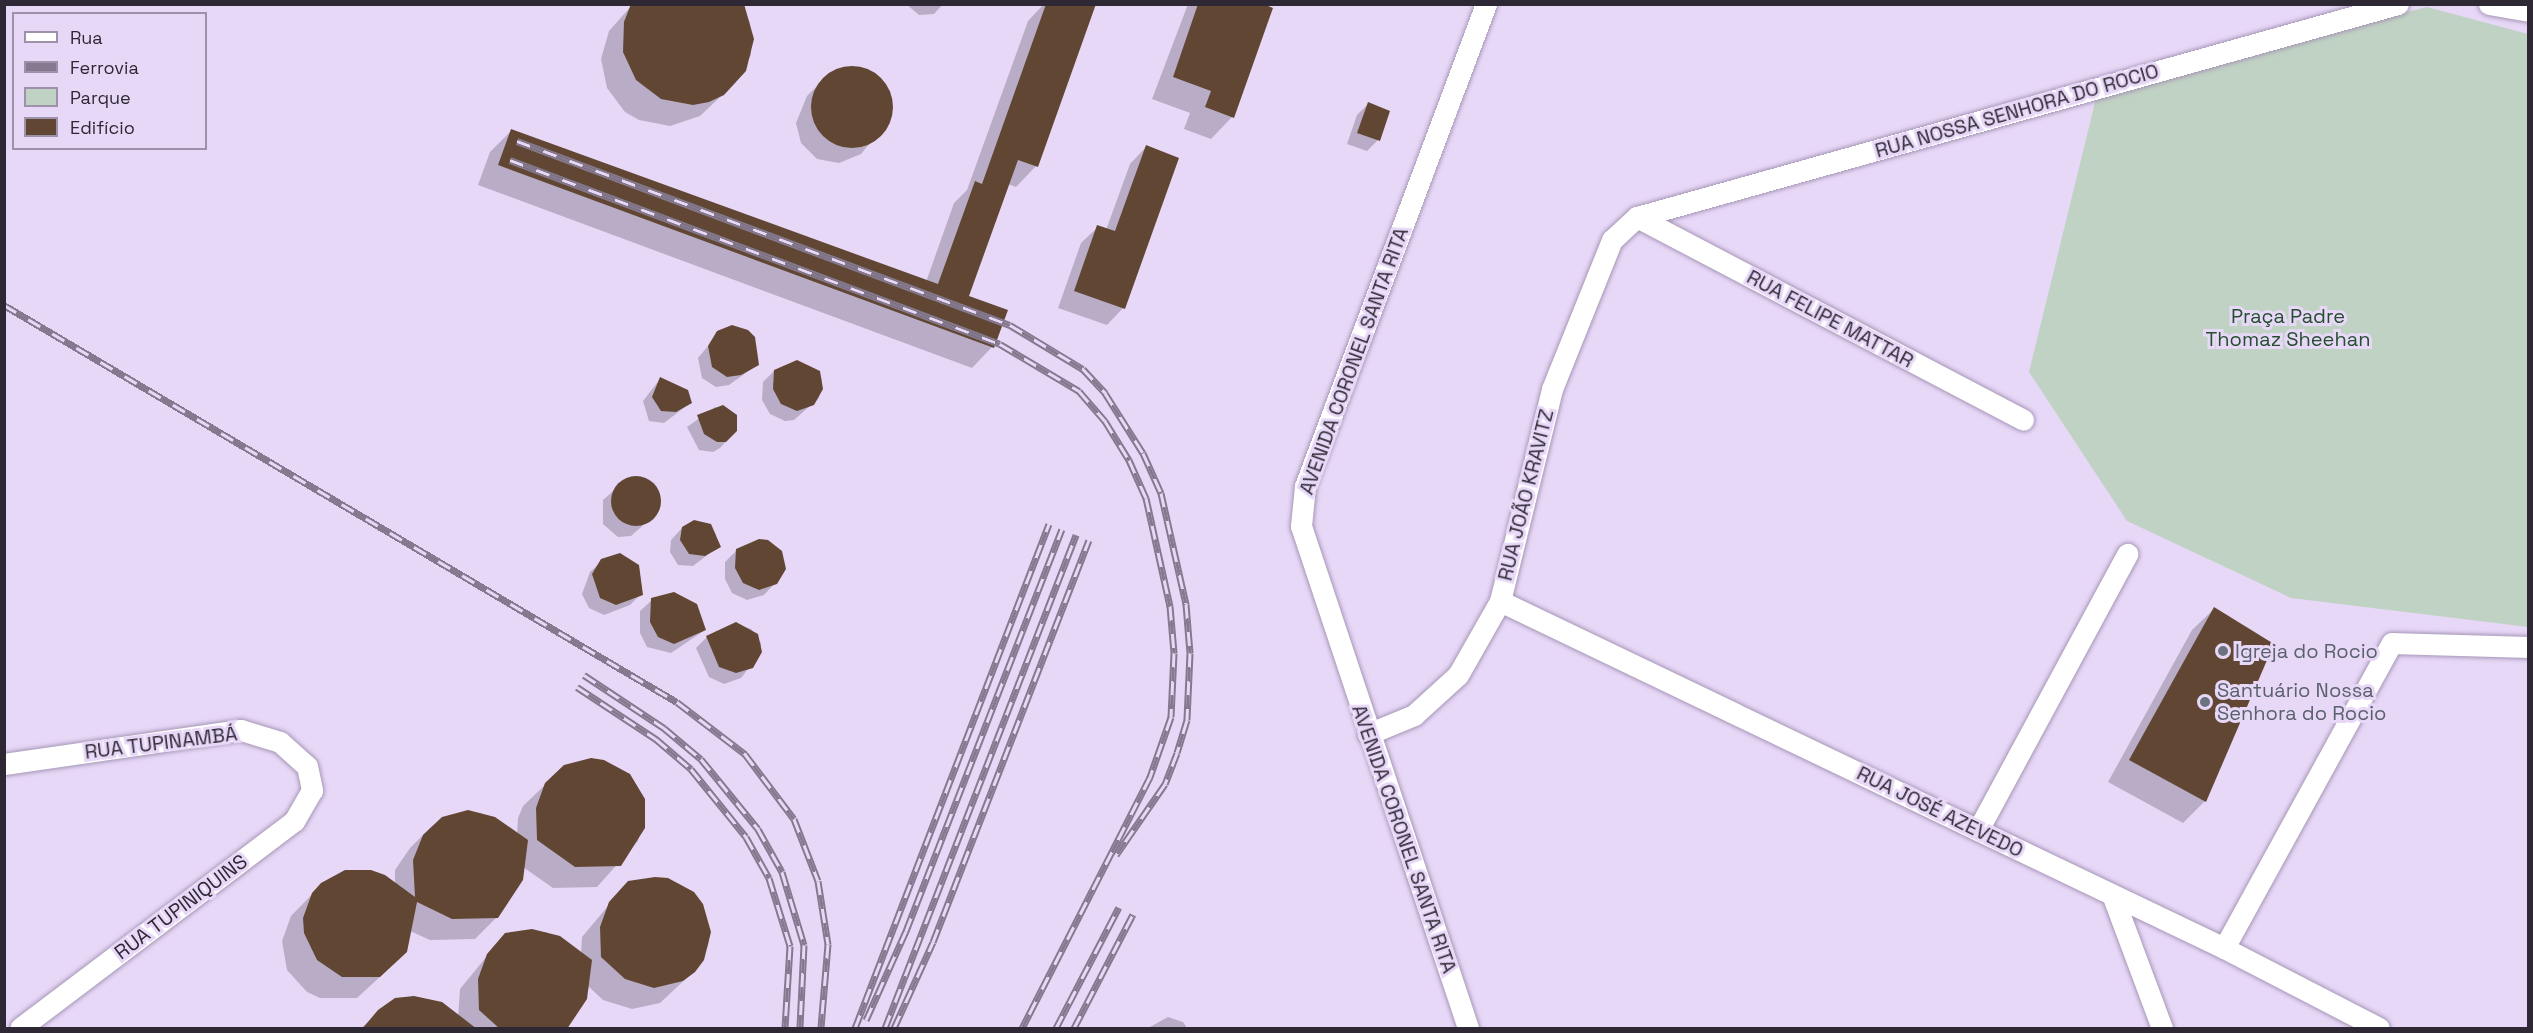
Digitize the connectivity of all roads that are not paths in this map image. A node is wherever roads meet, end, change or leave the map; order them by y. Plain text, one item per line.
1 (1486, 4) edge
2 (2398, 4) edge
3 (2489, 4) edge
4 (2529, 11) edge
5 (1637, 218) junction
6 (2023, 420) dead end
7 (2127, 554) dead end
8 (1500, 601) junction
9 (2529, 647) edge
10 (1368, 735) junction
11 (4, 764) edge
12 (307, 766) joint
13 (1978, 830) junction
14 (2114, 897) junction
15 (2224, 948) junction
16 (20, 1029) edge
17 (1468, 1029) edge
18 (2162, 1029) edge
19 (2379, 1029) edge

1 - 10 street, AVENIDA CORONEL SANTA RITA
2 - 5 street, RUA NOSSA SENHORA DO ROCIO
3 - 4 street
5 - 6 street, RUA FELIPE MATTAR
5 - 8 street, RUA JOÃO KRAVITZ
7 - 13 street
8 - 10 street, RUA JOÃO KRAVITZ
8 - 13 street, RUA JOSÉ AZEVEDO
9 - 15 street
10 - 17 street, AVENIDA CORONEL SANTA RITA
11 - 12 street, RUA TUPINAMBÁ
12 - 16 street, RUA TUPINIQUINS
13 - 14 street, RUA JOSÉ AZEVEDO
14 - 15 street, RUA JOSÉ AZEVEDO
14 - 18 street
15 - 19 street, RUA JOSÉ AZEVEDO

